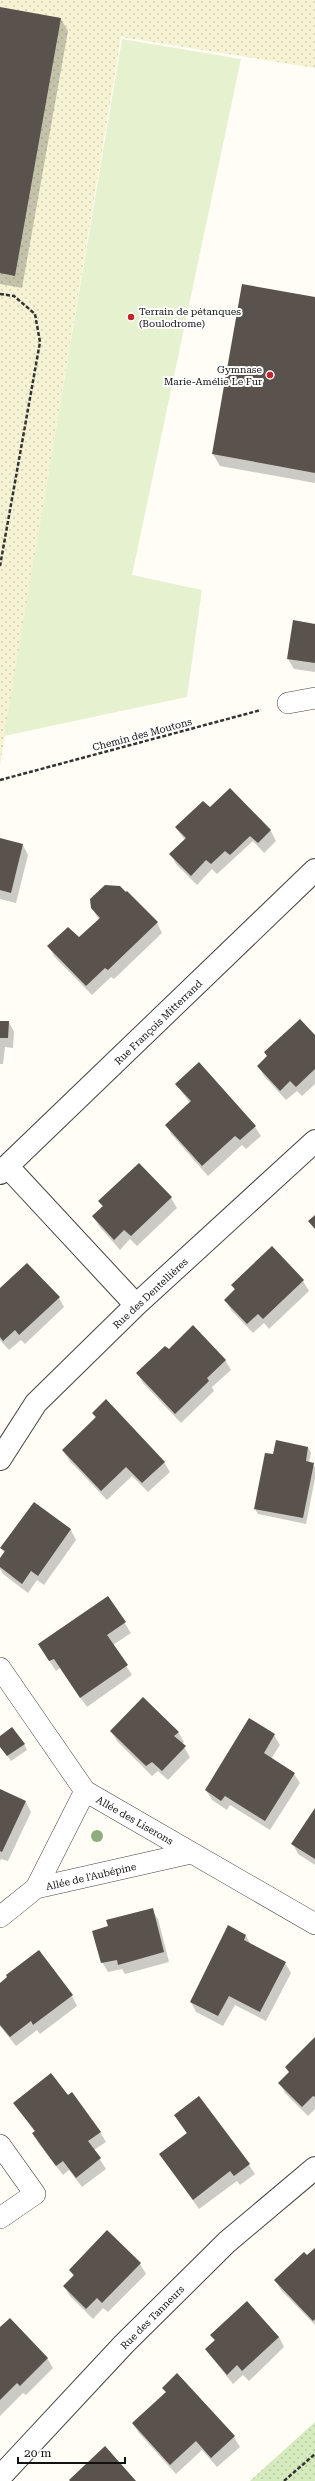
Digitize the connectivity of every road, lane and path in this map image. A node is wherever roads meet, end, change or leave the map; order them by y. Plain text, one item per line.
1 (0, 294) edge
2 (0, 566) edge
3 (315, 698) edge
4 (288, 703) joint
5 (0, 780) edge
6 (315, 870) edge
7 (315, 1141) edge
8 (4, 1169) edge
9 (136, 1305) junction
10 (0, 1459) edge
11 (0, 1668) edge
12 (85, 1791) junction
13 (191, 1853) junction
14 (36, 1888) junction
15 (0, 1916) edge
16 (315, 1924) edge
17 (0, 2145) edge
18 (315, 2168) edge
19 (0, 2218) edge
20 (315, 2454) edge
21 (0, 2477) edge
22 (284, 2481) edge

1 - 2 path
3 - 4 lane
4 - 5 path, Chemin des Moutons
6 - 8 street, Rue François Mitterrand
7 - 9 street, Rue des Dentellières
8 - 9 street
9 - 10 street, Rue des Dentellières
11 - 12 lane, Allée des Liserons
12 - 13 lane, Allée des Liserons
12 - 14 lane
13 - 14 lane, Allée de l'Aubépine
13 - 16 lane, Allée des Liserons
14 - 15 lane, Allée de l'Aubépine
17 - 19 lane
18 - 21 street, Rue des Tanneurs
20 - 22 path

